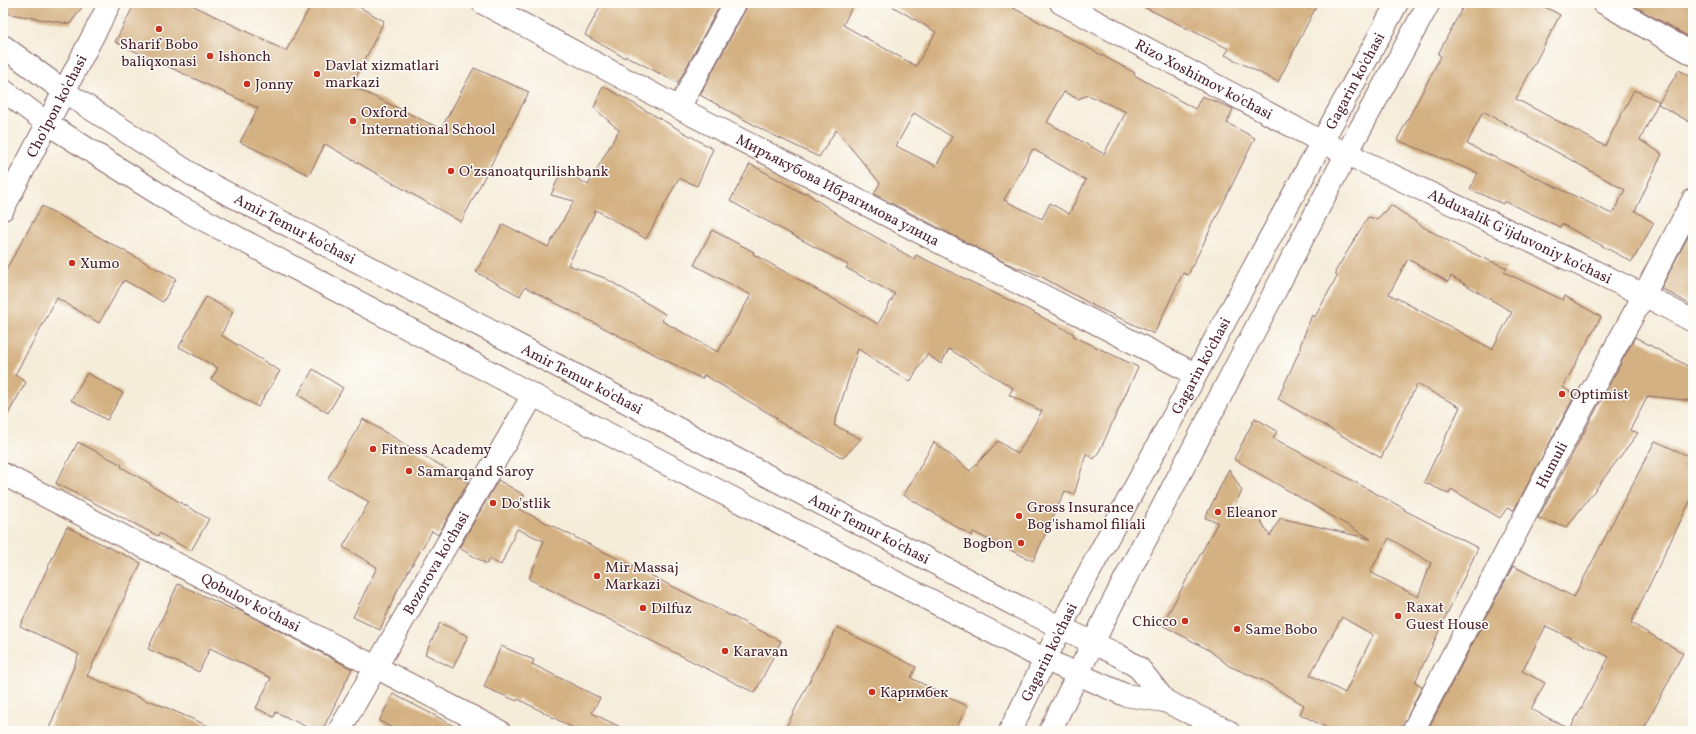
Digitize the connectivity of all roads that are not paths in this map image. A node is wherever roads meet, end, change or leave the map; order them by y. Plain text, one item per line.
1 (110, 3) edge
2 (483, 3) edge
3 (735, 3) edge
4 (1061, 3) edge
5 (1397, 3) edge
6 (1429, 3) edge
7 (1604, 3) edge
8 (3, 46) edge
9 (1693, 54) edge
10 (3, 90) edge
11 (65, 92) junction
12 (679, 108) junction
13 (48, 124) junction
14 (1322, 142) junction
15 (1347, 153) junction
16 (1693, 200) edge
17 (3, 209) edge
18 (1644, 295) junction
19 (1693, 321) edge
20 (1195, 374) junction
21 (533, 395) junction
22 (3, 474) edge
23 (1060, 627) junction
24 (1092, 642) junction
25 (1044, 659) junction
26 (374, 668) junction
27 (1077, 674) junction
28 (1164, 701) junction
29 (340, 731) edge
30 (499, 731) edge
31 (1010, 731) edge
32 (1050, 731) edge
33 (1228, 731) edge
34 (1412, 731) edge

1 - 11 main road, Cho'lpon ko'chasi
2 - 12 main road, Миръякубова Ибрагимова улица
3 - 12 main road
4 - 14 main road, Rizo Xoshimov ko'chasi
5 - 14 main road, Gagarin ko'chasi
6 - 15 main road, Gagarin ko'chasi
7 - 9 main road
8 - 11 main road, Amir Temur ko'chasi
10 - 13 main road, Amir Temur ko'chasi
11 - 13 main road, Cho'lpon ko'chasi
11 - 23 main road, Amir Temur ko'chasi
12 - 20 main road, Миръякубова Ибрагимова улица
13 - 17 main road, Cho'lpon ko'chasi
13 - 21 main road, Amir Temur ko'chasi
14 - 15 main road, Rizo Xoshimov ko'chasi
14 - 20 main road, Gagarin ko'chasi
15 - 18 main road, Abduxalik G'ijduvoniy ko'chasi
15 - 24 main road, Gagarin ko'chasi
16 - 18 main road, Humuli
18 - 19 main road, Abduxalik G'ijduvoniy ko'chasi
18 - 34 main road, Humuli
20 - 23 main road, Gagarin ko'chasi
21 - 25 main road, Amir Temur ko'chasi
21 - 26 main road, Bozorova ko'chasi
22 - 26 main road, Qobulov ko'chasi
23 - 24 main road, Amir Temur ko'chasi
23 - 25 main road, Gagarin ko'chasi
24 - 27 main road, Gagarin ko'chasi
24 - 28 main road, Amir Temur ko'chasi
25 - 27 main road, Amir Temur ko'chasi
25 - 31 main road, Gagarin ko'chasi
26 - 29 main road, Bozorova ko'chasi
26 - 30 main road, Qobulov ko'chasi
27 - 28 main road, Amir Temur ko'chasi
27 - 32 main road, Gagarin ko'chasi
28 - 33 main road, Amir Temur ko'chasi

